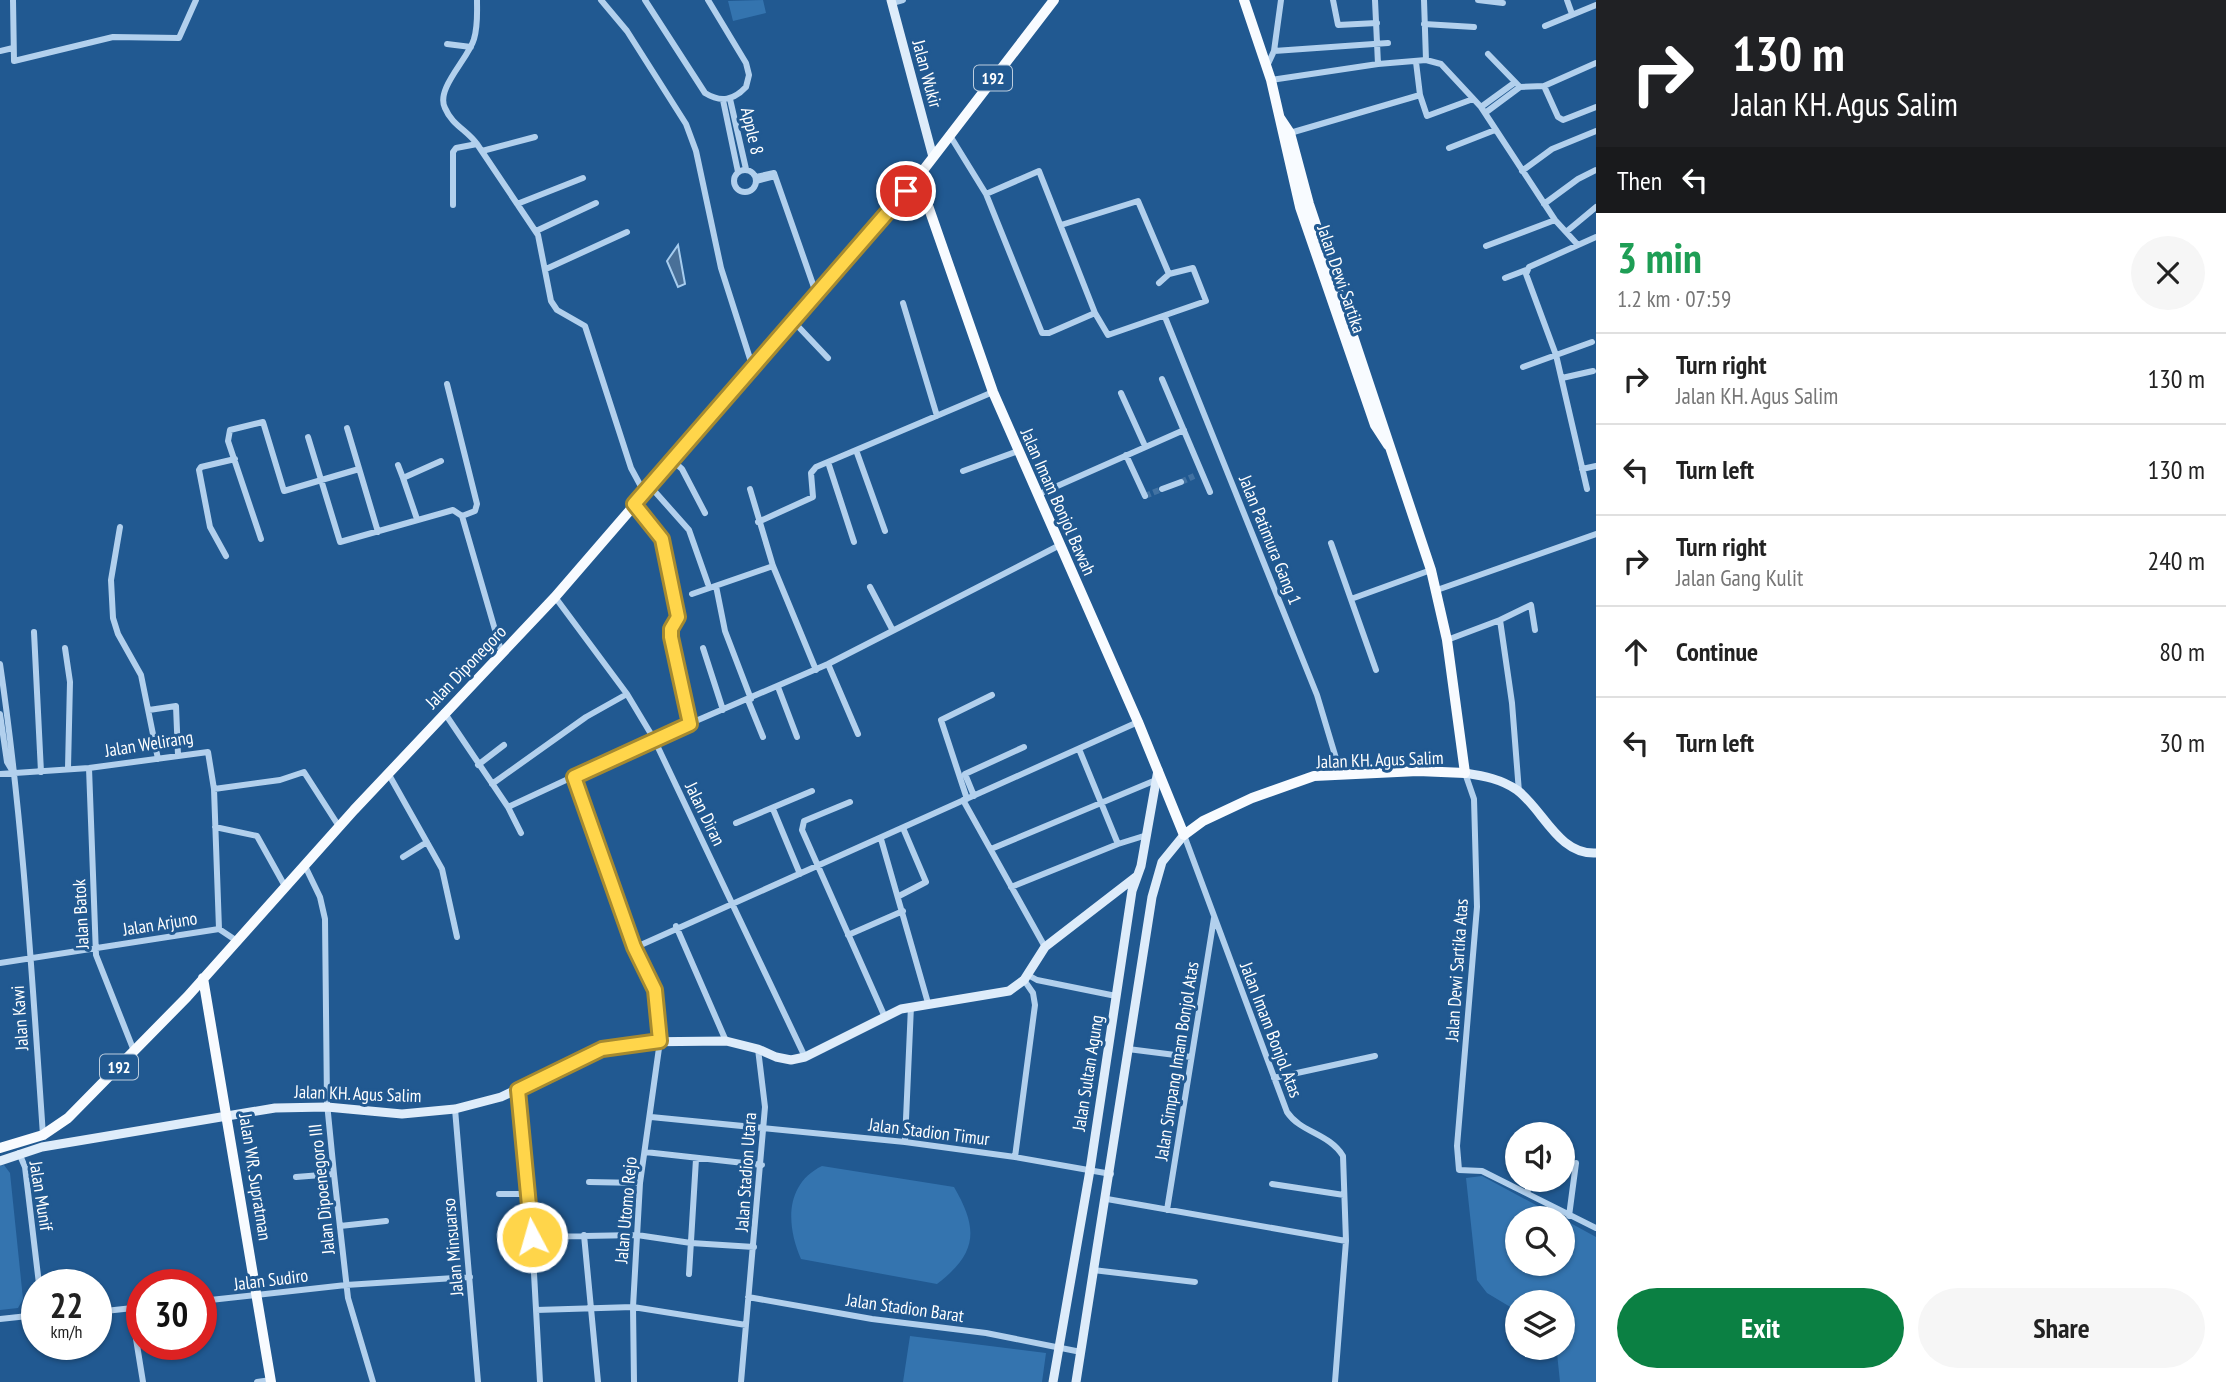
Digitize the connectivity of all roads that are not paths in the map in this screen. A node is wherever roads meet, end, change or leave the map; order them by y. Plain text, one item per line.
1 (13, 0) edge
2 (196, 0) edge
3 (477, 0) edge
4 (601, 0) edge
5 (645, 0) edge
6 (708, 0) edge
7 (903, 0) edge
8 (1054, 0) edge
9 (1244, 0) edge
10 (1281, 0) edge
11 (1332, 0) edge
12 (1375, 0) edge
13 (1424, 0) edge
14 (1478, 0) edge
15 (1567, 0) edge
16 (891, 1) edge
17 (1503, 3) dead end
18 (1596, 5) edge
19 (1572, 14) junction
20 (1377, 23) junction
21 (1424, 24) junction
22 (1545, 26) dead end
23 (1474, 27) dead end
24 (1388, 43) dead end
25 (447, 44) dead end
26 (1378, 44) junction
27 (471, 47) junction
28 (0, 51) edge
29 (1274, 51) junction
30 (13, 52) junction
31 (1488, 54) dead end
32 (1426, 60) junction
33 (1416, 62) junction
34 (1596, 63) edge
35 (1378, 64) junction
36 (1267, 66) junction
37 (1272, 80) junction
38 (1517, 85) junction
39 (1544, 86) junction
40 (1420, 95) junction
41 (726, 99) junction
42 (1473, 99) junction
43 (1596, 107) edge
44 (1483, 110) junction
45 (1280, 118) junction
46 (1495, 130) junction
47 (1596, 131) edge
48 (1290, 133) junction
49 (949, 134) junction
50 (535, 137) dead end
51 (479, 148) junction
52 (1448, 148) dead end
53 (933, 157) junction
54 (746, 169) junction
55 (1596, 170) edge
56 (1522, 171) junction
57 (738, 172) junction
58 (918, 177) junction
59 (583, 178) dead end
60 (756, 179) junction
61 (986, 194) junction
62 (596, 203) dead end
63 (517, 204) junction
64 (1544, 204) junction
65 (453, 205) dead end
66 (1305, 206) junction
67 (1596, 207) edge
68 (1555, 220) junction
69 (1061, 225) junction
70 (536, 230) junction
71 (628, 232) dead end
72 (1566, 232) junction
73 (1596, 237) edge
74 (1577, 244) junction
75 (1486, 246) dead end
76 (546, 269) junction
77 (1526, 270) junction
78 (1169, 274) junction
79 (1505, 278) dead end
80 (1159, 283) dead end
81 (816, 293) junction
82 (903, 303) dead end
83 (1095, 313) junction
84 (1165, 317) junction
85 (793, 321) junction
86 (1591, 342) dead end
87 (1556, 355) junction
88 (828, 358) dead end
89 (752, 366) junction
90 (1524, 367) dead end
91 (1593, 370) dead end
92 (1162, 379) dead end
93 (1562, 379) junction
94 (447, 384) dead end
95 (993, 392) junction
96 (1121, 393) dead end
97 (937, 416) junction
98 (347, 428) dead end
99 (1184, 430) junction
100 (308, 437) dead end
101 (1145, 446) junction
102 (856, 450) junction
103 (1018, 450) junction
104 (1126, 454) junction
105 (235, 459) junction
106 (672, 460) junction
107 (441, 461) dead end
108 (828, 462) junction
109 (398, 465) dead end
110 (1596, 466) edge
111 (359, 469) junction
112 (1582, 469) junction
113 (963, 471) dead end
114 (1202, 473) junction
115 (1194, 476) tunnel mouth
116 (403, 478) junction
117 (321, 480) junction
118 (1181, 482) tunnel mouth
119 (646, 488) junction
120 (750, 489) dead end
121 (1162, 489) tunnel mouth
122 (1587, 489) dead end
123 (1210, 492) dead end
124 (1037, 495) junction
125 (1145, 496) dead end
126 (634, 504) junction
127 (705, 513) dead end
128 (462, 516) junction
129 (418, 519) junction
130 (758, 522) junction
131 (120, 527) dead end
132 (885, 531) dead end
133 (378, 532) junction
134 (1593, 535) edge
135 (261, 539) dead end
136 (854, 542) dead end
137 (1331, 543) dead end
138 (1060, 544) junction
139 (226, 556) dead end
140 (773, 566) junction
141 (1431, 570) junction
142 (708, 584) dead end
143 (716, 586) junction
144 (870, 587) dead end
145 (1437, 590) junction
146 (692, 594) dead end
147 (555, 597) junction
148 (1351, 599) junction
149 (1500, 620) junction
150 (892, 629) junction
151 (1535, 630) dead end
152 (34, 632) dead end
153 (1447, 640) junction
154 (65, 648) dead end
155 (703, 648) dead end
156 (502, 654) junction
157 (0, 664) edge
158 (828, 664) junction
159 (816, 670) junction
160 (1376, 670) dead end
161 (778, 687) junction
162 (627, 694) junction
163 (992, 695) dead end
164 (750, 699) junction
165 (149, 710) junction
166 (723, 710) junction
167 (444, 712) junction
168 (0, 714) edge
169 (1138, 722) junction
170 (690, 724) junction
171 (858, 734) dead end
172 (763, 737) dead end
173 (797, 737) dead end
174 (654, 739) junction
175 (505, 745) dead end
176 (1024, 747) dead end
177 (1079, 749) junction
178 (178, 755) junction
179 (158, 759) junction
180 (478, 765) junction
181 (68, 768) junction
182 (89, 768) junction
183 (41, 772) junction
184 (14, 773) junction
185 (1465, 773) junction
186 (388, 774) junction
187 (0, 775) edge
188 (1157, 775) junction
189 (1341, 775) junction
190 (574, 777) junction
191 (492, 784) junction
192 (214, 789) junction
193 (812, 791) dead end
194 (1519, 792) junction
195 (968, 798) junction
196 (1100, 801) junction
197 (849, 802) dead end
198 (1152, 805) junction
199 (1171, 805) junction
200 (508, 807) junction
201 (773, 809) junction
202 (736, 823) dead end
203 (215, 827) junction
204 (340, 828) junction
205 (902, 828) junction
206 (521, 834) dead end
207 (1147, 835) junction
208 (1184, 835) junction
209 (881, 839) junction
210 (427, 842) junction
211 (1118, 844) junction
212 (990, 849) junction
213 (1596, 853) edge
214 (402, 857) dead end
215 (305, 866) junction
216 (816, 867) junction
217 (800, 874) junction
218 (1137, 876) junction
219 (1011, 887) junction
220 (286, 888) junction
221 (899, 896) junction
222 (732, 901) junction
223 (903, 911) junction
224 (1214, 916) junction
225 (676, 926) junction
226 (219, 929) junction
227 (848, 935) junction
228 (457, 937) dead end
229 (237, 941) junction
230 (634, 947) junction
231 (1045, 947) junction
232 (95, 948) junction
233 (30, 958) junction
234 (0, 963) edge
235 (1119, 973) junction
236 (1138, 976) junction
237 (1026, 977) junction
238 (203, 978) junction
239 (1116, 996) junction
240 (187, 997) junction
241 (928, 1003) junction
242 (911, 1006) junction
243 (209, 1012) junction
244 (884, 1015) junction
245 (660, 1041) junction
246 (726, 1041) junction
247 (758, 1049) junction
248 (1128, 1049) junction
249 (134, 1051) junction
250 (1375, 1056) dead end
251 (805, 1057) junction
252 (1191, 1057) junction
253 (1274, 1078) junction
254 (518, 1090) junction
255 (327, 1107) junction
256 (455, 1109) junction
257 (229, 1115) junction
258 (651, 1117) junction
259 (764, 1129) junction
260 (43, 1135) junction
261 (905, 1142) junction
262 (10, 1151) edge
263 (645, 1152) junction
264 (1015, 1157) junction
265 (696, 1158) junction
266 (0, 1161) edge
267 (1576, 1163) dead end
268 (762, 1165) junction
269 (1090, 1170) junction
270 (334, 1174) junction
271 (1111, 1174) junction
272 (296, 1177) dead end
273 (589, 1182) dead end
274 (640, 1183) junction
275 (1272, 1184) dead end
276 (1527, 1193) joint
277 (499, 1194) dead end
278 (527, 1194) junction
279 (1344, 1195) junction
280 (1107, 1199) junction
281 (1551, 1206) edge
282 (1570, 1206) edge
283 (1167, 1210) junction
284 (1575, 1219) edge
285 (386, 1221) dead end
286 (340, 1226) junction
287 (1596, 1228) edge
288 (584, 1235) junction
289 (637, 1235) junction
290 (532, 1237) junction
291 (1346, 1241) junction
292 (691, 1243) junction
293 (754, 1247) junction
294 (37, 1269) edge
295 (1094, 1270) junction
296 (689, 1274) dead end
297 (470, 1277) junction
298 (1195, 1283) dead end
299 (346, 1284) junction
300 (258, 1296) junction
301 (748, 1297) junction
302 (217, 1300) edge
303 (633, 1307) junction
304 (536, 1310) junction
305 (591, 1310) junction
306 (21, 1317) edge
307 (0, 1319) edge
308 (746, 1325) junction
309 (1058, 1348) junction
310 (1081, 1352) junction
311 (139, 1360) edge
312 (271, 1381) edge
313 (143, 1382) edge
314 (257, 1382) edge
315 (373, 1382) edge
316 (478, 1382) edge
317 (540, 1382) edge
318 (598, 1382) edge
319 (634, 1382) edge
320 (741, 1382) edge
321 (1053, 1382) edge
322 (1076, 1382) edge
323 (1335, 1382) edge

1 - 30 street
2 - 30 street
3 - 27 street
4 - 89 street
5 - 41 street
6 - 41 street
7 - 16 street
8 - 49 main road, 192
9 - 36 main road, Jalan Dewi Sartika
10 - 29 street
11 - 20 street
12 - 20 street
13 - 21 street
14 - 17 street
15 - 19 street
16 - 53 main road, Jalan Wukir
18 - 19 street
19 - 22 street
20 - 26 street
21 - 23 street
21 - 32 street
24 - 26 street
25 - 27 street
26 - 29 street
26 - 35 street
27 - 51 street
28 - 30 street
29 - 36 street
31 - 38 street
32 - 33 street
32 - 42 street
33 - 35 street
33 - 40 street
34 - 39 street
35 - 37 street
36 - 37 main road, Jalan Dewi Sartika
37 - 45 main road, Jalan Dewi Sartika
38 - 39 street
38 - 44 street
39 - 43 street
40 - 42 street
40 - 48 street
41 - 54 street, Apple 8
41 - 57 street
42 - 44 street
44 - 46 street
45 - 48 main road, Jalan Dewi Sartika
45 - 66 main road, Jalan Dewi Sartika
46 - 52 street
46 - 56 street
47 - 56 street
48 - 66 main road, Jalan Dewi Sartika
49 - 53 main road, 192
49 - 61 street
50 - 51 street
51 - 63 street
51 - 65 street
53 - 58 main road, 192
54 - 57 street
54 - 60 street
55 - 64 street
56 - 64 street
57 - 60 street
58 - 81 main road, Jalan Diponegoro / 192
58 - 95 main road, Jalan Imam Bonjol Bawah
59 - 63 street
60 - 81 street
61 - 69 street
61 - 83 street
62 - 70 street
63 - 70 street
64 - 68 street
66 - 141 main road, Jalan Dewi Sartika
67 - 72 street
68 - 72 street
68 - 75 street
69 - 78 street
69 - 83 street
70 - 76 street
71 - 76 street
72 - 74 street
73 - 74 street
74 - 77 street
76 - 119 street
77 - 79 street
77 - 87 street
78 - 80 street
78 - 84 street
81 - 85 main road, Jalan Diponegoro / 192
82 - 97 street
83 - 84 street
84 - 189 street, Jalan Patimura Gang 1
85 - 88 street
85 - 89 main road, Jalan Diponegoro / 192
86 - 87 street
87 - 90 street
87 - 93 street
89 - 106 main road, Jalan Diponegoro / 192
91 - 93 street
92 - 99 street
93 - 112 street
94 - 128 street
95 - 97 street
95 - 103 main road, Jalan Imam Bonjol Bawah
96 - 101 street
97 - 102 street
98 - 111 street
99 - 101 street
99 - 114 street
100 - 117 street
101 - 104 street
102 - 108 street
102 - 132 street
103 - 113 street
103 - 124 main road, Jalan Imam Bonjol Bawah
104 - 124 street
104 - 125 street
105 - 117 street
105 - 135 street
105 - 139 street
106 - 119 main road, Jalan Diponegoro / 192
106 - 127 street
107 - 116 street
108 - 130 street
108 - 136 street
109 - 116 street
110 - 112 street
111 - 117 street
111 - 133 street
112 - 122 street
114 - 115 street
114 - 123 street
116 - 129 street
117 - 133 street
118 - 121 street
119 - 126 main road, Jalan Diponegoro / 192
119 - 142 street
120 - 130 street
124 - 138 main road, Jalan Imam Bonjol Bawah
126 - 147 main road, Jalan Diponegoro / 192
126 - 170 street
128 - 129 street
128 - 156 street
129 - 133 street
130 - 140 street
131 - 165 street
134 - 145 street
137 - 148 street
138 - 150 street
138 - 169 main road, Jalan Imam Bonjol Bawah
140 - 143 street
140 - 159 street
141 - 145 main road, Jalan Dewi Sartika
141 - 148 street
143 - 146 street
143 - 164 street
144 - 150 street
145 - 153 main road, Jalan Dewi Sartika
147 - 156 main road, Jalan Diponegoro / 192
147 - 162 street, Jalan Diran
148 - 160 street
149 - 151 street
149 - 153 street
149 - 194 street
150 - 158 street
152 - 183 street
153 - 185 main road, Jalan Dewi Sartika
154 - 181 street
155 - 166 street
156 - 167 main road, Jalan Diponegoro / 192
157 - 184 street
158 - 159 street
158 - 171 street
159 - 161 street
161 - 164 street
161 - 173 street
162 - 174 street, Jalan Diran
162 - 191 street
163 - 195 street
164 - 166 street
164 - 172 street
165 - 178 street
165 - 179 street
166 - 170 street
167 - 180 street
167 - 186 main road, Jalan Diponegoro / 192
168 - 184 street
169 - 177 street
169 - 188 main road, Jalan Imam Bonjol Bawah
170 - 174 street
174 - 190 street
174 - 222 street, Jalan Diran
175 - 180 street
176 - 195 street
177 - 195 street
177 - 196 street
178 - 179 street, Jalan Welirang
178 - 192 street, Jalan Welirang
179 - 182 street, Jalan Welirang
180 - 191 street
181 - 182 street, Jalan Welirang
181 - 183 street, Jalan Welirang
182 - 232 street, Jalan Batok
183 - 184 street, Jalan Welirang
184 - 187 street, Jalan Welirang
184 - 233 street, Jalan Kawi
185 - 189 main road, Jalan KH. Agus Salim
185 - 194 main road
185 - 276 street, Jalan Dewi Sartika Atas
186 - 204 main road, Jalan Diponegoro / 192
186 - 210 street
188 - 196 street
188 - 198 main road, Jalan Sultan Agung
188 - 199 main road, Jalan Imam Bonjol Bawah
189 - 208 main road, Jalan KH. Agus Salim
190 - 200 street
190 - 230 street, Jalan Utomo Rejo
191 - 200 street
192 - 203 street, Jalan Welirang
192 - 204 street
193 - 201 street
194 - 213 main road
195 - 205 street
195 - 212 street
196 - 211 street
196 - 212 street
197 - 216 street
198 - 199 main road
198 - 207 main road, Jalan Sultan Agung
199 - 208 main road, Jalan Imam Bonjol Bawah
200 - 206 street
201 - 202 street
201 - 217 street
203 - 220 street
203 - 226 street, Jalan Welirang
204 - 215 main road, Jalan Diponegoro / 192
205 - 209 street
205 - 221 street
207 - 211 street
207 - 218 main road, Jalan Sultan Agung
208 - 224 street, Jalan Imam Bonjol Atas
208 - 236 main road, Jalan Sultan Agung
209 - 216 street
209 - 221 street
210 - 214 street
210 - 228 street
211 - 219 street
212 - 219 street
215 - 220 main road, Jalan Diponegoro / 192
215 - 255 street, Jalan Dipoenegoro III
216 - 217 street
216 - 227 street
217 - 222 street
218 - 231 main road
218 - 235 main road, Jalan Sultan Agung
219 - 231 street
220 - 229 main road, Jalan Diponegoro / 192
221 - 223 street
222 - 225 street
222 - 251 street, Jalan Diran
223 - 227 street
223 - 241 street
224 - 252 street, Jalan Simpang Imam Bonjol Atas
224 - 253 street, Jalan Imam Bonjol Atas
225 - 230 street
225 - 246 street
226 - 229 street, Jalan Arjuno
226 - 232 street, Jalan Arjuno
227 - 244 street
229 - 238 main road, Jalan Diponegoro / 192
230 - 245 street, Jalan Utomo Rejo
231 - 237 main road
232 - 233 street, Jalan Arjuno
232 - 249 street, Jalan Batok
233 - 234 street, Jalan Arjuno
233 - 260 street, Jalan Kawi
235 - 236 main road
235 - 239 main road, Jalan Sultan Agung
236 - 248 main road, Jalan Sultan Agung
237 - 239 street
237 - 241 main road
237 - 264 street
238 - 240 main road, Jalan Diponegoro / 192
238 - 243 main road, Jalan WR. Supratman
239 - 269 main road, Jalan Sultan Agung
240 - 243 main road
240 - 249 main road, Jalan Diponegoro / 192
241 - 242 main road
242 - 244 main road
242 - 261 street
243 - 257 main road, Jalan WR. Supratman
244 - 251 main road
245 - 246 main road, Jalan KH. Agus Salim
245 - 254 main road, Jalan KH. Agus Salim
245 - 258 street, Jalan Utomo Rejo
246 - 247 main road, Jalan KH. Agus Salim
247 - 251 main road, Jalan KH. Agus Salim
247 - 259 street, Jalan Stadion Utara
248 - 252 street
248 - 271 main road, Jalan Sultan Agung
249 - 260 main road, Jalan Diponegoro / 192
250 - 253 street
252 - 283 street, Jalan Simpang Imam Bonjol Atas
253 - 279 street, Jalan Imam Bonjol Atas
254 - 256 main road, Jalan KH. Agus Salim
254 - 278 street
255 - 256 main road, Jalan KH. Agus Salim
255 - 257 main road, Jalan KH. Agus Salim
255 - 270 street, Jalan Dipoenegoro III
256 - 297 street, Jalan Minsuarso
257 - 262 main road, Jalan KH. Agus Salim
257 - 300 main road, Jalan WR. Supratman
258 - 259 street, Jalan Stadion Timur
258 - 263 street, Jalan Utomo Rejo
259 - 261 street, Jalan Stadion Timur
259 - 268 street, Jalan Stadion Utara
260 - 262 main road, Jalan Diponegoro / 192
261 - 264 street, Jalan Stadion Timur
262 - 266 main road, Jalan KH. Agus Salim
262 - 294 street, Jalan Munif
263 - 265 street
263 - 274 street, Jalan Utomo Rejo
264 - 269 street, Jalan Stadion Timur
265 - 268 street
265 - 292 street
267 - 282 street
268 - 293 street, Jalan Stadion Utara
269 - 271 street, Jalan Stadion Timur
269 - 309 main road, Jalan Sultan Agung
270 - 272 street
270 - 286 street, Jalan Dipoenegoro III
271 - 280 main road, Jalan Sultan Agung
273 - 274 street
274 - 289 street, Jalan Utomo Rejo
275 - 279 street
276 - 281 street
277 - 278 street
278 - 290 street
279 - 291 street, Jalan Imam Bonjol Atas
280 - 283 street
280 - 295 main road, Jalan Sultan Agung
283 - 291 street
284 - 287 street
285 - 286 street
286 - 299 street, Jalan Dipoenegoro III
288 - 289 street
288 - 290 street
288 - 305 street
289 - 292 street
289 - 303 street, Jalan Utomo Rejo
290 - 304 street
291 - 323 street, Jalan Imam Bonjol Atas
292 - 293 street
292 - 296 street
293 - 301 street, Jalan Stadion Utara
295 - 298 street
295 - 310 main road, Jalan Sultan Agung
297 - 299 street, Jalan Sudiro
297 - 316 street, Jalan Minsuarso
299 - 300 street, Jalan Sudiro
299 - 315 street, Jalan Dipoenegoro III
300 - 302 street, Jalan Sudiro
300 - 312 main road, Jalan WR. Supratman
301 - 308 street, Jalan Stadion Utara
301 - 309 street, Jalan Stadion Barat
303 - 305 street
303 - 308 street
303 - 319 street, Jalan Utomo Rejo
304 - 305 street
304 - 317 street
305 - 318 street
306 - 307 street
308 - 320 street, Jalan Stadion Utara
309 - 310 street, Jalan Stadion Barat
309 - 321 main road, Jalan Sultan Agung
310 - 322 main road, Jalan Sultan Agung
311 - 313 street
312 - 314 street

